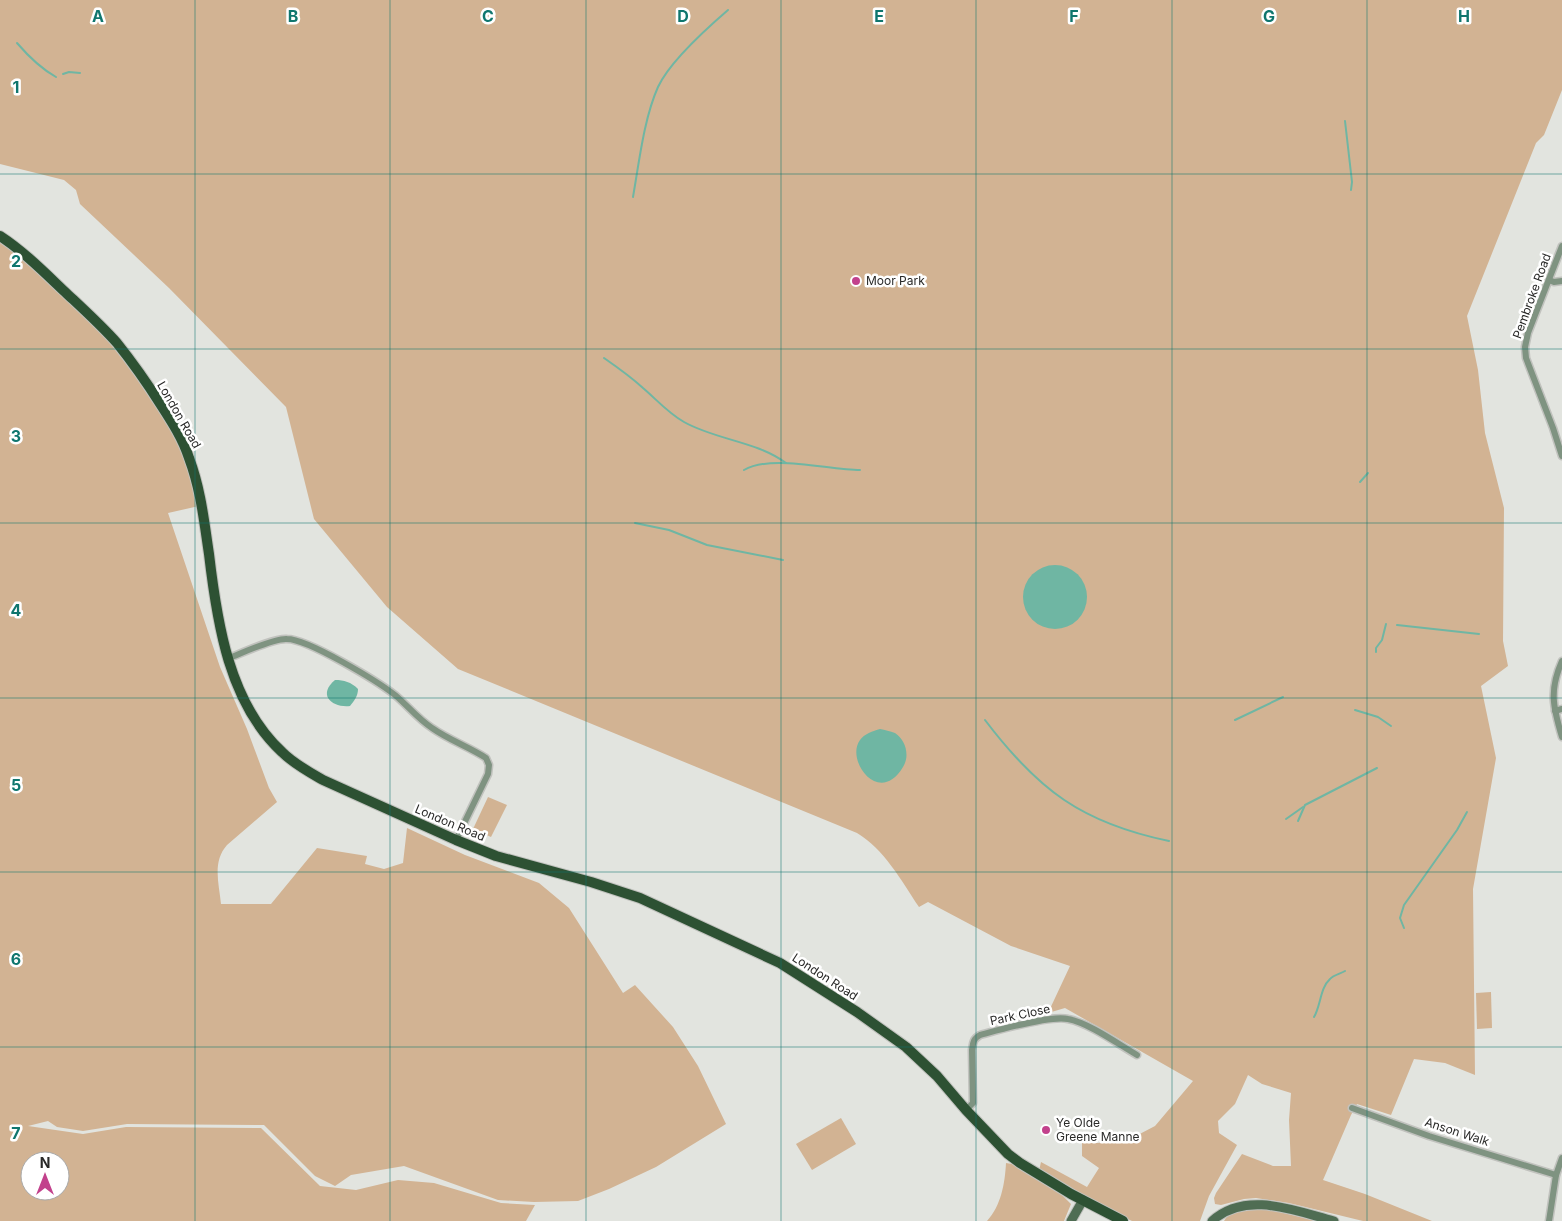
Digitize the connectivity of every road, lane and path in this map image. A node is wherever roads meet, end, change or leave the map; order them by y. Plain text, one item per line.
1 (0, 236) edge
2 (1562, 246) edge
3 (1549, 280) junction
4 (1562, 280) edge
5 (1562, 456) edge
6 (229, 658) junction
7 (1562, 661) edge
8 (1558, 710) edge
9 (1562, 736) edge
10 (456, 840) junction
11 (1137, 1055) dead end
12 (1352, 1108) dead end
13 (966, 1110) junction
14 (1562, 1158) edge
15 (1556, 1176) junction
16 (1082, 1200) junction
17 (1072, 1221) edge
18 (1123, 1221) edge
19 (1212, 1221) edge
20 (1334, 1221) edge
21 (1549, 1221) edge

1 - 6 main road, London Road
2 - 3 street, Pembroke Road
3 - 4 street
3 - 5 street, Pembroke Road
6 - 10 main road, London Road
6 - 10 street
7 - 8 street
8 - 9 street
10 - 13 main road, London Road
11 - 13 street, Park Close
12 - 15 street, Anson Walk
13 - 16 main road, London Road
14 - 15 street
15 - 21 street
16 - 17 street
16 - 18 main road, London Road
19 - 20 street

